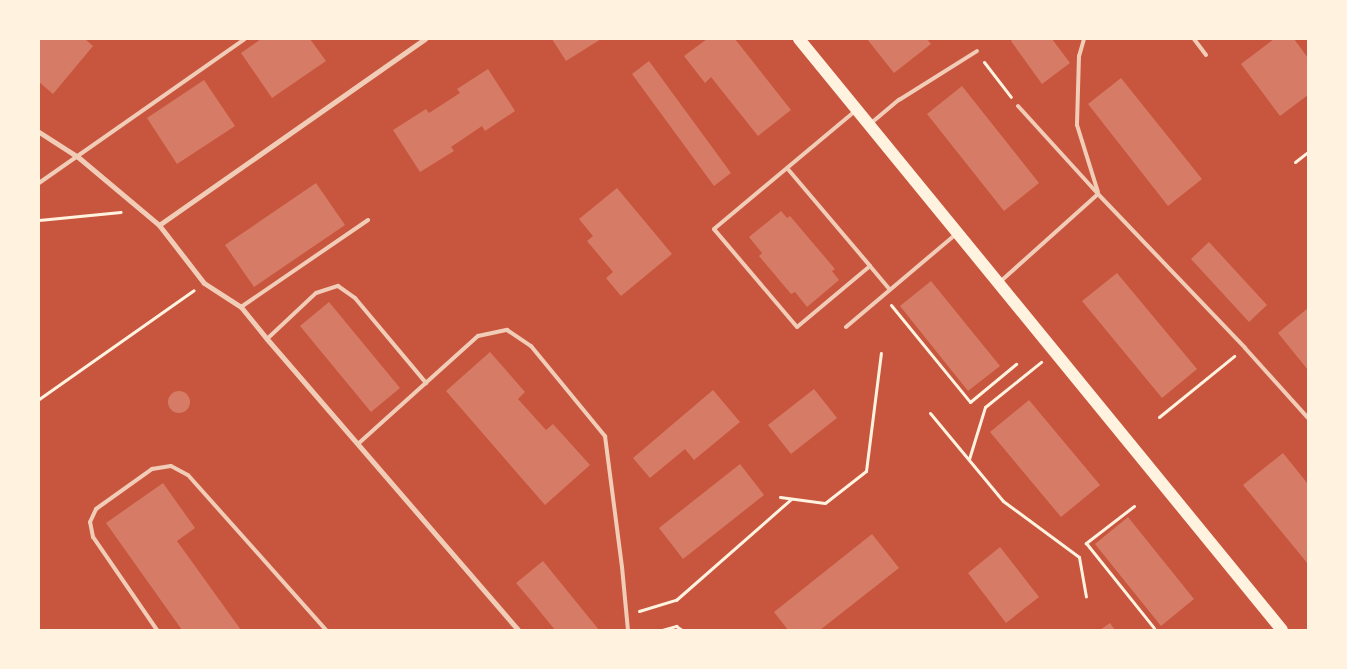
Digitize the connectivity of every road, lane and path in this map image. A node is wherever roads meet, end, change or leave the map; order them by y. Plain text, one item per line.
1 (245, 39) edge
2 (424, 39) edge
3 (800, 39) edge
4 (1084, 39) edge
5 (1194, 39) edge
6 (977, 51) joint
7 (1206, 55) dead end
8 (1018, 106) joint
9 (856, 110) junction
10 (869, 125) junction
11 (39, 132) edge
12 (1308, 152) edge
13 (78, 157) junction
14 (1295, 162) dead end
15 (787, 168) junction
16 (39, 182) edge
17 (1098, 194) junction
18 (140, 210) junction
19 (39, 220) edge
20 (368, 220) dead end
21 (159, 226) junction
22 (957, 234) junction
23 (870, 266) junction
24 (204, 283) junction
25 (997, 284) junction
26 (890, 290) junction
27 (883, 296) junction
28 (242, 307) junction
29 (846, 327) dead end
30 (267, 339) junction
31 (1245, 348) junction
32 (1053, 352) junction
33 (881, 353) dead end
34 (1016, 364) dead end
35 (426, 383) junction
36 (39, 399) edge
37 (930, 413) dead end
38 (1159, 417) dead end
39 (1308, 418) edge
40 (358, 443) junction
41 (969, 460) junction
42 (780, 497) dead end
43 (792, 498) junction
44 (1134, 506) dead end
45 (1086, 596) dead end
46 (627, 615) junction
47 (1154, 628) dead end
48 (157, 630) edge
49 (326, 630) edge
50 (518, 630) edge
51 (628, 630) edge
52 (662, 630) edge
53 (682, 630) edge
54 (1282, 630) edge

1 - 13 lane
2 - 21 street
3 - 9 main road
4 - 17 lane
5 - 7 lane
6 - 8 path
6 - 10 lane
8 - 17 lane
9 - 10 main road
9 - 15 lane
10 - 22 main road
11 - 13 street
12 - 14 path
13 - 16 lane
13 - 18 street
15 - 23 lane
15 - 23 lane
17 - 25 lane
17 - 31 lane
18 - 19 path
18 - 21 street
20 - 28 lane
21 - 24 street
22 - 25 main road
22 - 26 lane
23 - 26 lane
24 - 28 street
24 - 36 path
25 - 32 main road
26 - 27 lane
27 - 29 lane
27 - 34 path
28 - 30 street
30 - 35 lane
30 - 40 street
31 - 38 path
31 - 39 lane
32 - 41 path
32 - 54 main road
33 - 43 path
35 - 40 lane
35 - 46 lane
37 - 41 path
40 - 50 street
41 - 45 path
42 - 43 path
43 - 46 path
44 - 47 path
46 - 51 lane
48 - 49 lane
52 - 53 path

